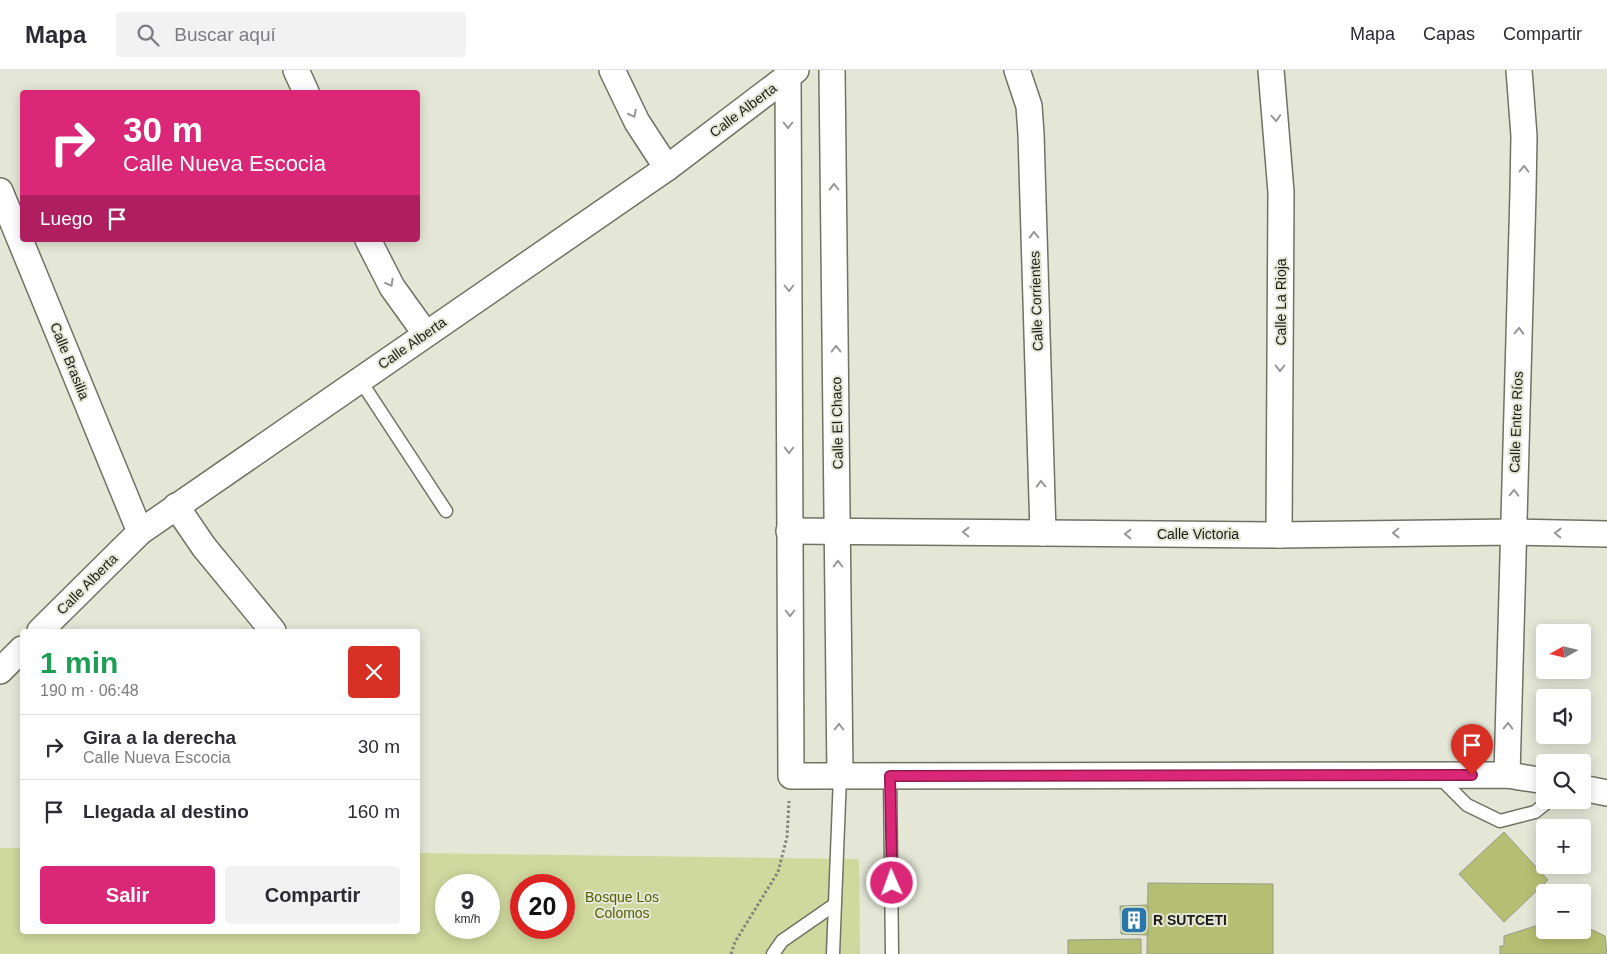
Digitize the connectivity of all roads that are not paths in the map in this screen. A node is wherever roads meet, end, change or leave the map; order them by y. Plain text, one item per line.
1 (296, 70) edge
2 (612, 70) edge
3 (832, 70) edge
4 (1017, 70) edge
5 (1271, 70) edge
6 (1519, 70) edge
7 (792, 73) edge
8 (305, 90) edge
9 (667, 168) junction
10 (0, 193) edge
11 (20, 241) edge
12 (20, 242) edge
13 (369, 242) edge
14 (425, 333) junction
15 (360, 380) junction
16 (176, 506) junction
17 (446, 511) dead end
18 (838, 530) junction
19 (789, 531) junction
20 (140, 532) junction
21 (1513, 532) junction
22 (1043, 533) junction
23 (1607, 534) edge
24 (1280, 535) junction
25 (42, 629) edge
26 (271, 629) edge
27 (20, 650) edge
28 (0, 671) edge
29 (1438, 775) junction
30 (1507, 775) junction
31 (840, 776) junction
32 (890, 776) junction
33 (1536, 780) edge
34 (1591, 789) edge
35 (1607, 792) edge
36 (1539, 809) edge
37 (834, 905) junction
38 (773, 954) edge
39 (833, 954) edge
40 (892, 954) edge

1 - 8 street
2 -> 9 street
18 -> 3 street, Calle El Chaco
22 -> 4 street, Calle Corrientes
5 -> 24 street, Calle La Rioja
21 -> 6 street, Calle Entre Ríos
7 - 9 street, Calle Alberta
7 -> 19 street
9 - 14 street, Calle Alberta
10 - 11 street, Calle Brasilia
12 - 20 street, Calle Brasilia
13 -> 14 street
14 - 15 street, Calle Alberta
15 - 16 street, Calle Alberta
15 - 17 lane
16 - 20 street, Calle Alberta
16 - 26 street
18 - 19 street, Calle Victoria
22 -> 18 street, Calle Victoria
31 -> 18 street, Calle El Chaco
19 -> 31 street
20 - 25 street, Calle Alberta
23 -> 21 street, Calle Victoria
21 -> 24 street, Calle Victoria
30 -> 21 street, Calle Entre Ríos
24 -> 22 street, Calle Victoria
27 - 28 street
29 - 30 street
29 - 32 street
29 - 36 lane
30 - 33 street
31 - 32 street
31 - 37 lane
32 - 40 lane
34 - 35 street
37 - 38 lane
37 - 39 lane

